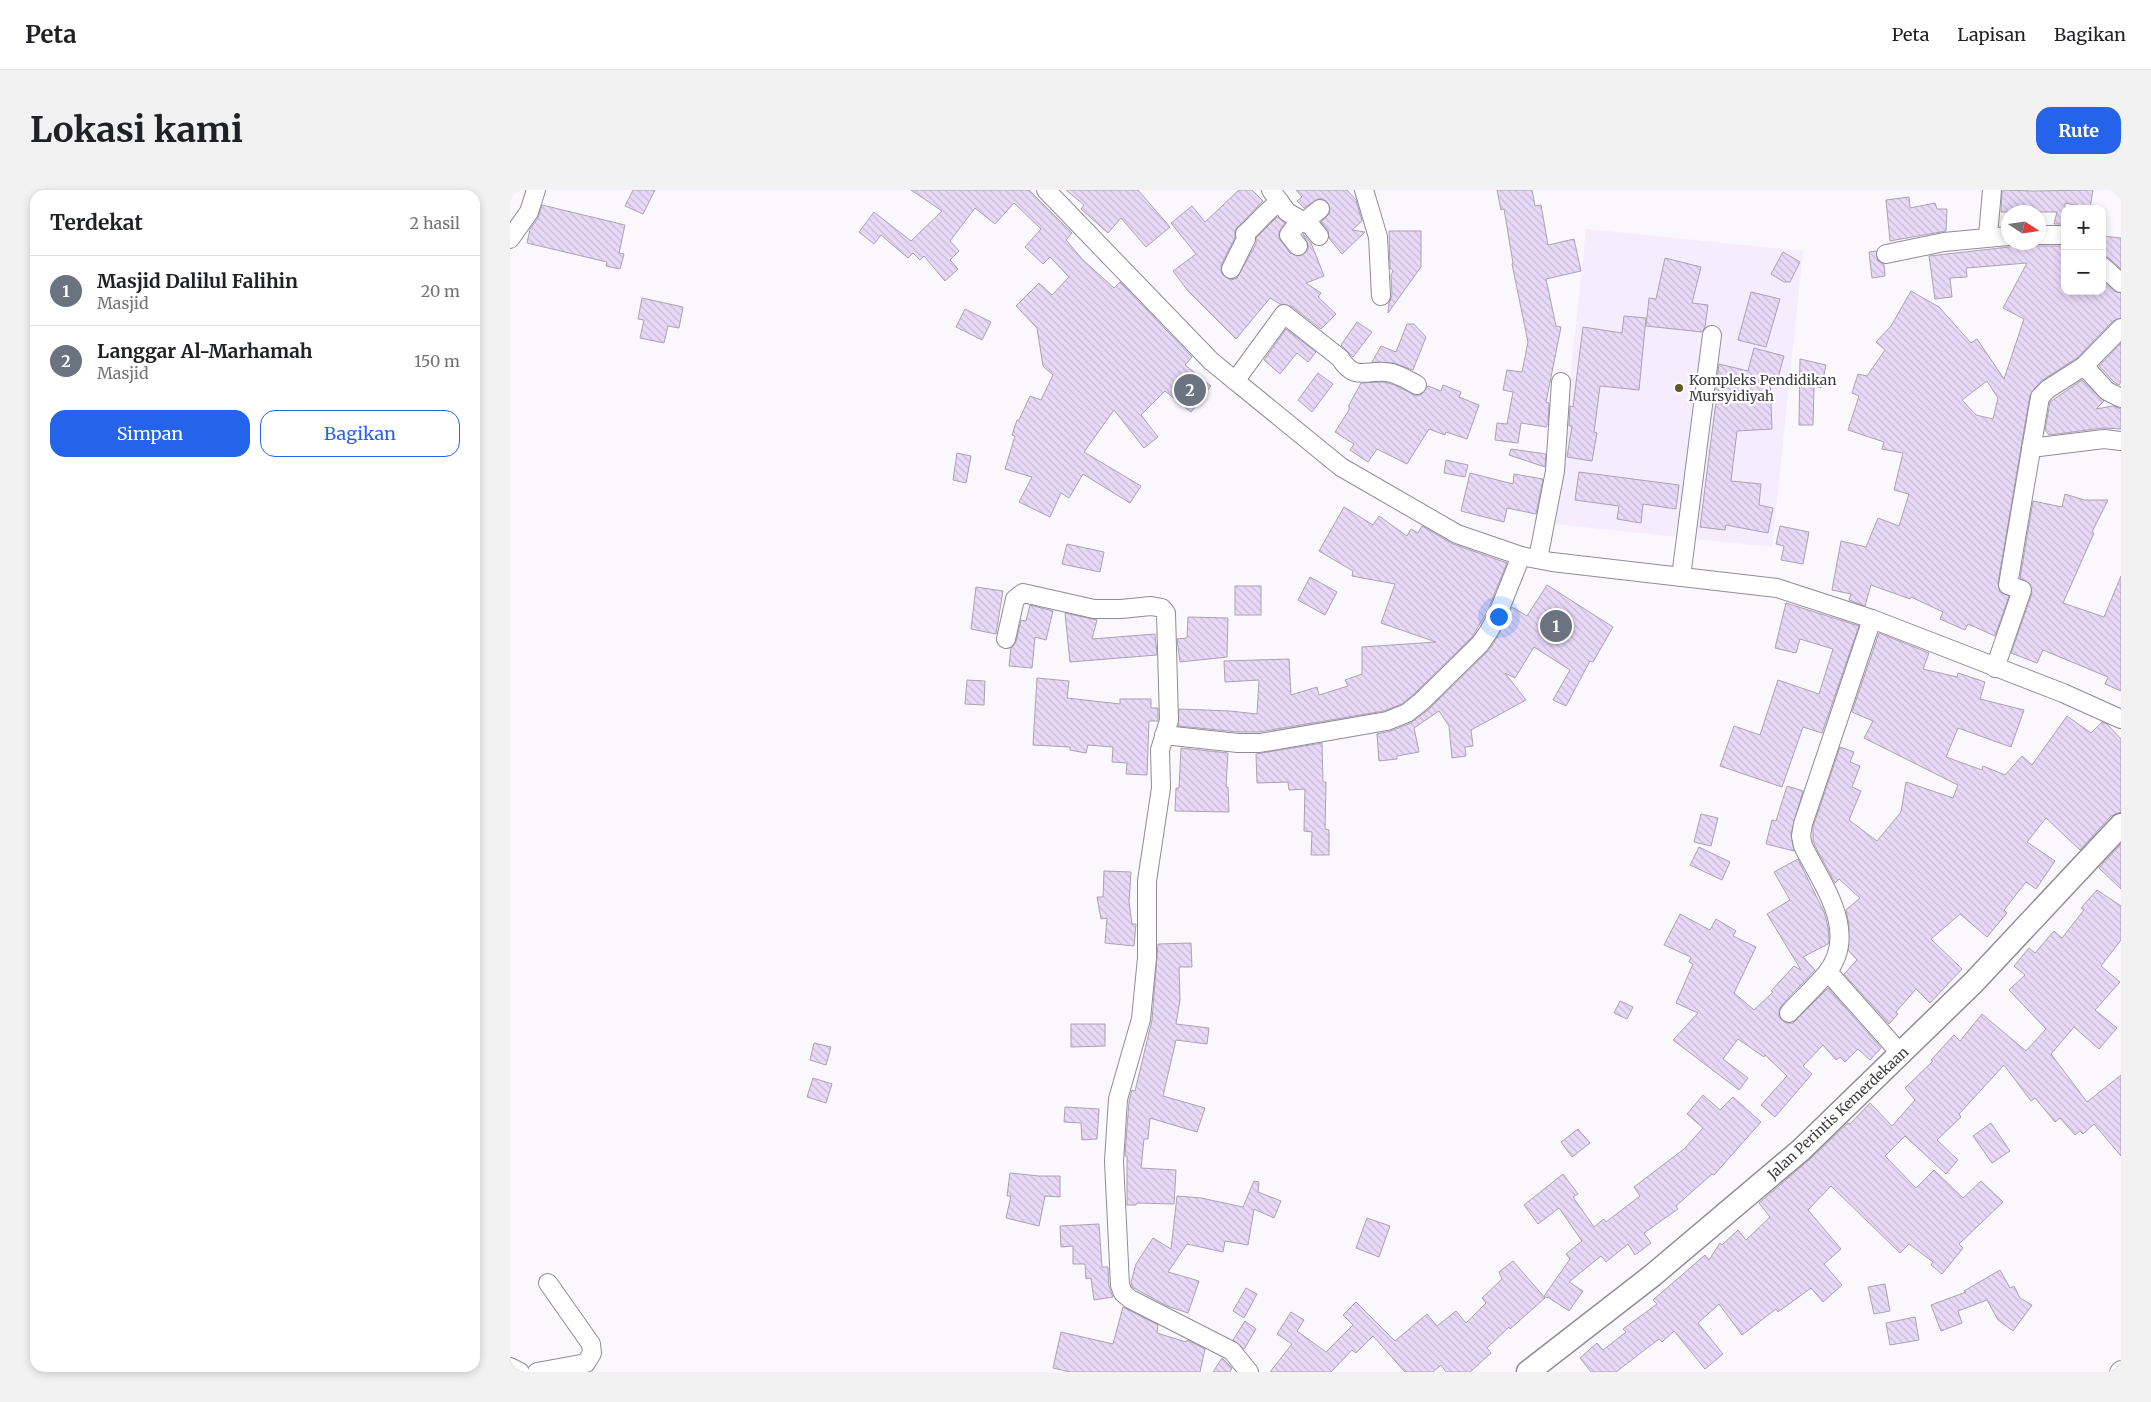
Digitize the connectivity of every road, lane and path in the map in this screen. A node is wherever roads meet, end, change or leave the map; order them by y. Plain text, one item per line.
1 (536, 190) edge
2 (1046, 190) edge
3 (1364, 190) edge
4 (1992, 190) edge
5 (1276, 196) edge
6 (1320, 209) dead end
7 (1304, 222) junction
8 (2046, 235) edge
9 (2061, 235) edge
10 (1319, 236) dead end
11 (1988, 236) junction
12 (2001, 236) edge
13 (510, 239) edge
14 (1298, 246) dead end
15 (1886, 254) dead end
16 (1230, 270) dead end
17 (2106, 270) edge
18 (2121, 283) edge
19 (1381, 296) dead end
20 (2121, 328) edge
21 (1712, 335) dead end
22 (2084, 366) junction
23 (1235, 381) junction
24 (1561, 382) dead end
25 (1417, 384) dead end
26 (2121, 398) edge
27 (2121, 441) edge
28 (2031, 448) junction
29 (1529, 558) junction
30 (1681, 576) junction
31 (1872, 619) junction
32 (1006, 639) dead end
33 (1995, 668) junction
34 (2121, 719) edge
35 (1164, 735) junction
36 (2121, 825) edge
37 (1828, 972) junction
38 (1789, 1013) dead end
39 (1900, 1054) junction
40 (548, 1283) dead end
41 (510, 1367) edge
42 (520, 1372) edge
43 (537, 1372) edge
44 (1249, 1372) edge
45 (1528, 1372) edge

1 - 13 street
2 - 23 street
3 - 19 street
4 - 11 street
5 - 7 street
5 - 16 street
6 - 7 street
7 - 10 street
7 - 14 street
8 - 9 street
11 - 12 street
11 - 15 street
17 - 18 street
20 - 22 street
21 - 30 street
22 - 26 street
22 - 28 street
23 - 25 street
23 - 29 street
24 - 29 street
27 - 28 street
28 - 33 street
29 - 30 street
29 - 35 street
30 - 31 street
31 - 33 street
31 - 37 street
32 - 35 street
33 - 34 street
35 - 44 street
36 - 39 main road, Jalan Perintis Kemerdekaan
37 - 38 street
37 - 39 street
39 - 45 main road, Jalan Perintis Kemerdekaan
40 - 43 street
41 - 42 street

